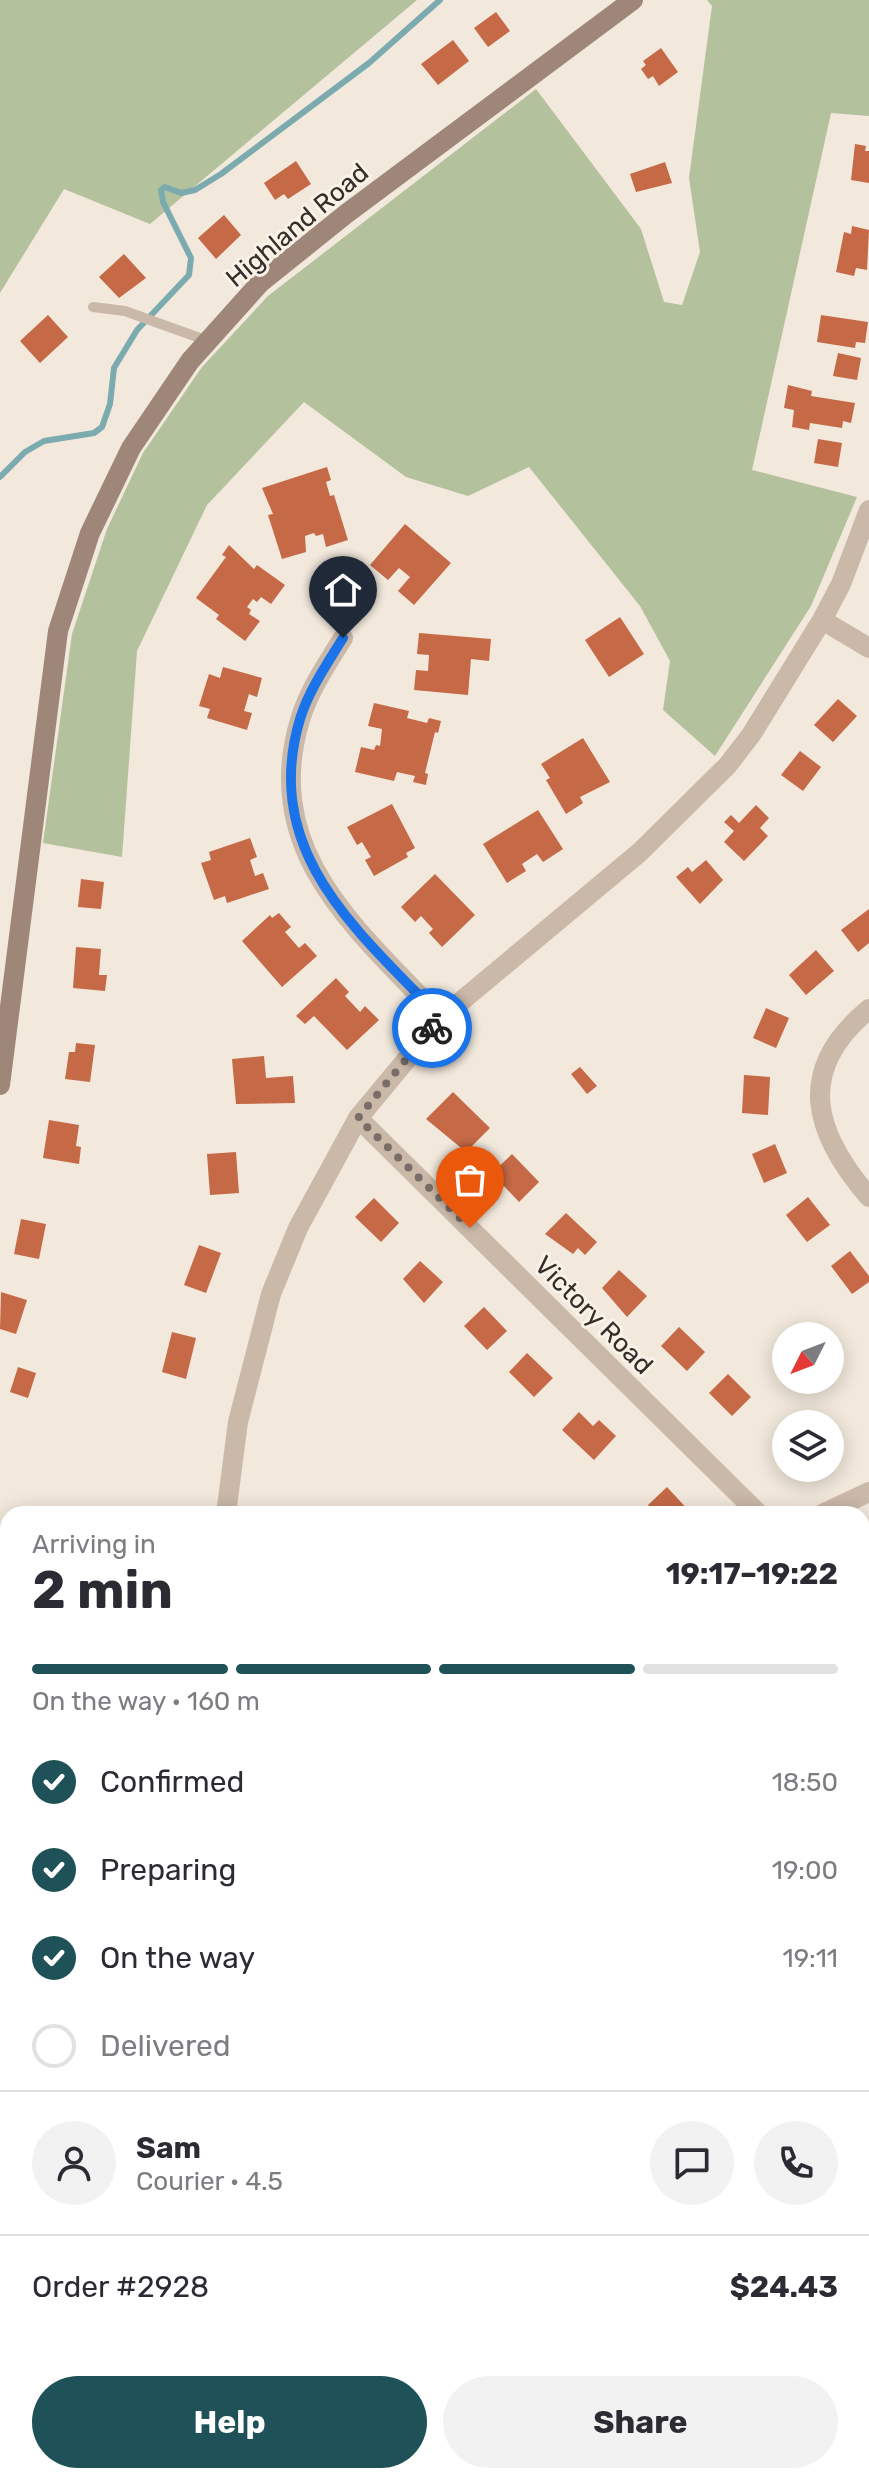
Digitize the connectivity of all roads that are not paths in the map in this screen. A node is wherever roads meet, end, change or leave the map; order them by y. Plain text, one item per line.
1 (633, 0) edge
2 (93, 307) dead end
3 (208, 341) junction
4 (869, 510) edge
5 (822, 620) junction
6 (343, 638) dead end
7 (869, 648) edge
8 (869, 1009) edge
9 (441, 1018) junction
10 (0, 1085) edge
11 (358, 1118) junction
12 (869, 1197) edge
13 (869, 1492) edge
14 (227, 1506) edge
15 (751, 1506) edge
16 (839, 1506) edge

1 - 3 street, Highland Road
2 - 3 lane
3 - 10 street, Highland Road
4 - 5 street
5 - 7 street
5 - 9 street
6 - 9 street
8 - 12 street
9 - 11 street
11 - 14 street
11 - 15 street, Victory Road
13 - 16 street

